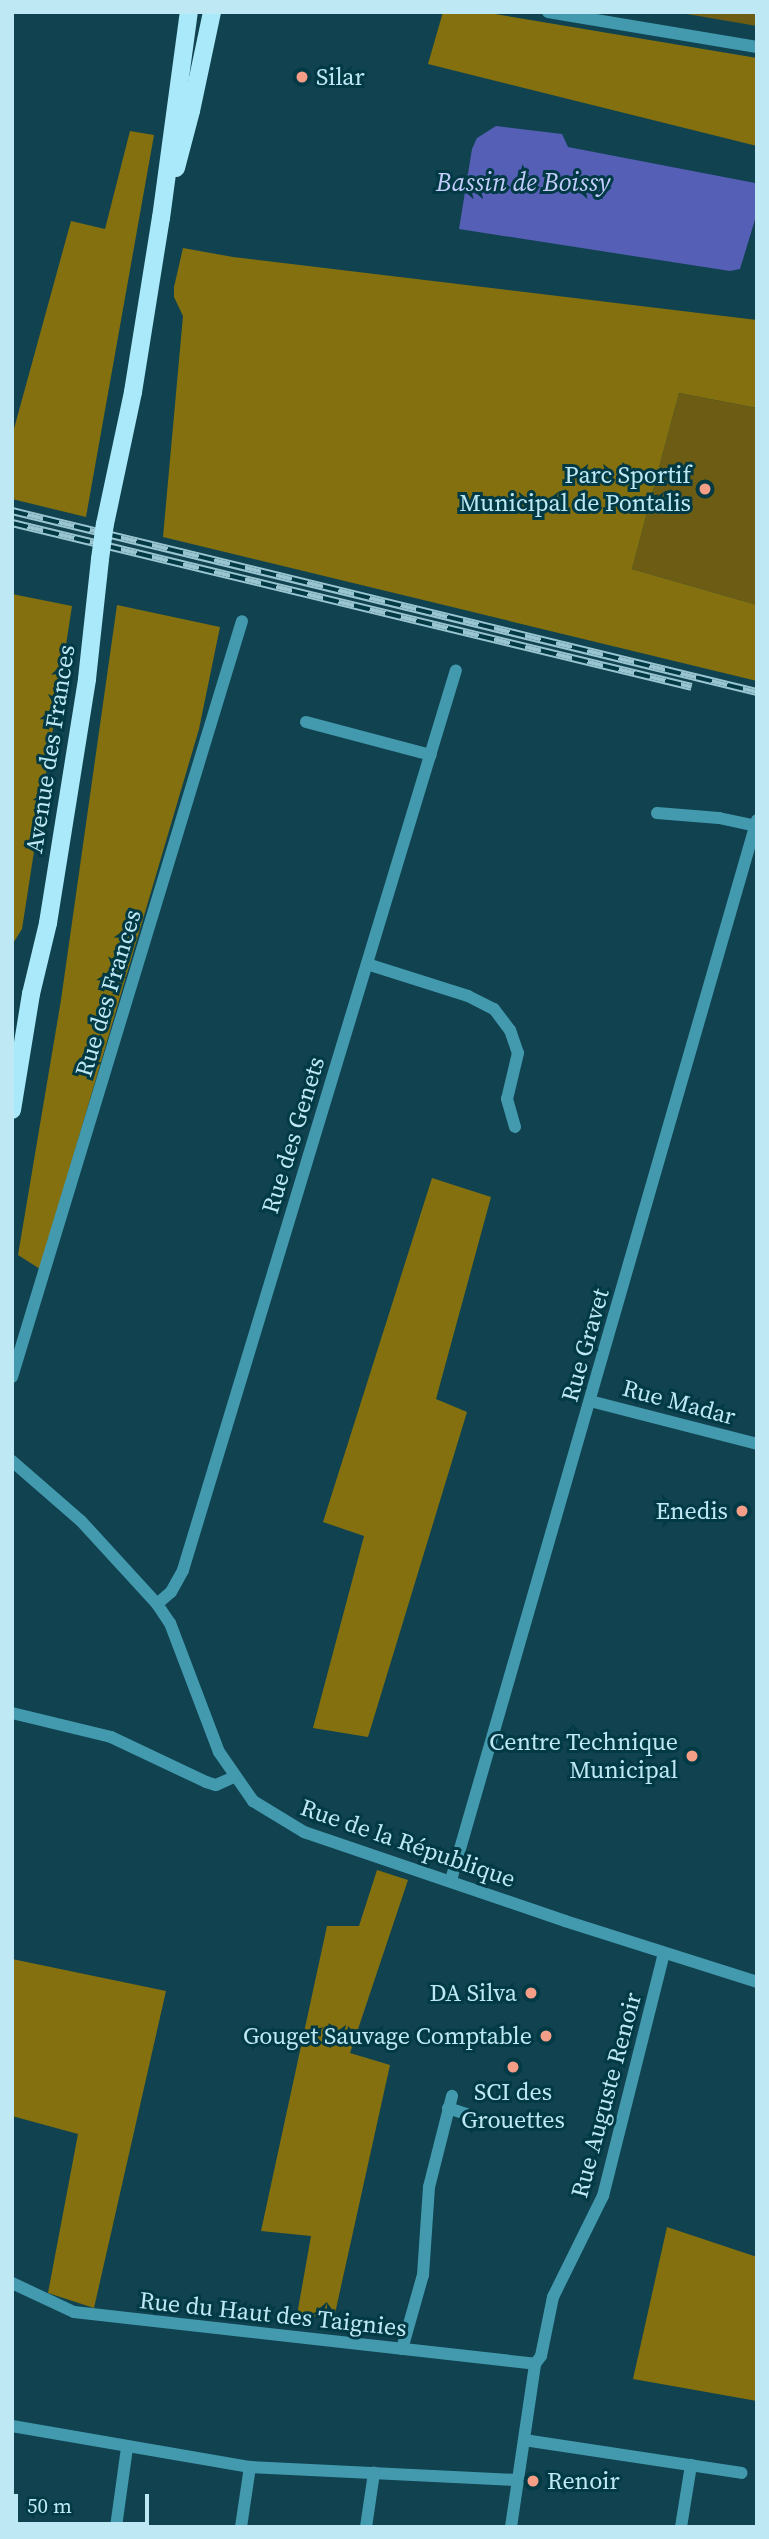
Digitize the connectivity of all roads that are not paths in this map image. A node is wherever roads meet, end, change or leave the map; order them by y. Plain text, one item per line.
1 (189, 12) edge
2 (212, 12) edge
3 (548, 12) edge
4 (757, 47) edge
5 (161, 218) junction
6 (242, 621) dead end
7 (456, 670) dead end
8 (306, 722) dead end
9 (431, 755) junction
10 (657, 813) dead end
11 (756, 824) edge
12 (367, 964) junction
13 (12, 1110) edge
14 (515, 1127) dead end
15 (12, 1377) edge
16 (590, 1401) junction
17 (757, 1444) edge
18 (12, 1461) edge
19 (157, 1604) junction
20 (12, 1713) edge
21 (234, 1777) junction
22 (451, 1880) junction
23 (664, 1954) junction
24 (757, 1982) edge
25 (467, 2114) dead end
26 (12, 2283) edge
27 (402, 2349) junction
28 (535, 2364) junction
29 (12, 2426) edge
30 (524, 2440) junction
31 (127, 2448) junction
32 (691, 2465) junction
33 (250, 2467) junction
34 (374, 2473) junction
35 (742, 2473) dead end
36 (517, 2480) junction
37 (116, 2527) edge
38 (241, 2527) edge
39 (366, 2527) edge
40 (511, 2527) edge
41 (681, 2527) edge

1 - 5 main road
2 - 5 main road
3 - 4 street
5 - 13 main road, Avenue des Frances, bridge
6 - 15 street, Rue des Frances
7 - 9 street, Rue des Genets
8 - 9 street
9 - 12 street, Rue des Genets
10 - 11 street
11 - 16 street, Rue Gravet
12 - 14 street
12 - 19 street, Rue des Genets
16 - 17 street, Rue Madar
16 - 22 street, Rue Gravet
18 - 19 street, Rue de la République
19 - 21 street, Rue de la République
20 - 21 street
21 - 22 street, Rue de la République
22 - 23 street, Rue de la République
23 - 24 street, Rue de la République
23 - 28 street, Rue Auguste Renoir
25 - 27 street
26 - 27 street, Rue du Haut des Taignies
27 - 28 street, Rue du Haut des Taignies
28 - 30 street, Rue Auguste Renoir
29 - 31 street
30 - 32 street
30 - 36 street, Rue Auguste Renoir
31 - 33 street
31 - 37 street
32 - 35 street
32 - 41 street
33 - 34 street
33 - 38 street
34 - 36 street
34 - 39 street
36 - 40 street, Rue Auguste Renoir

